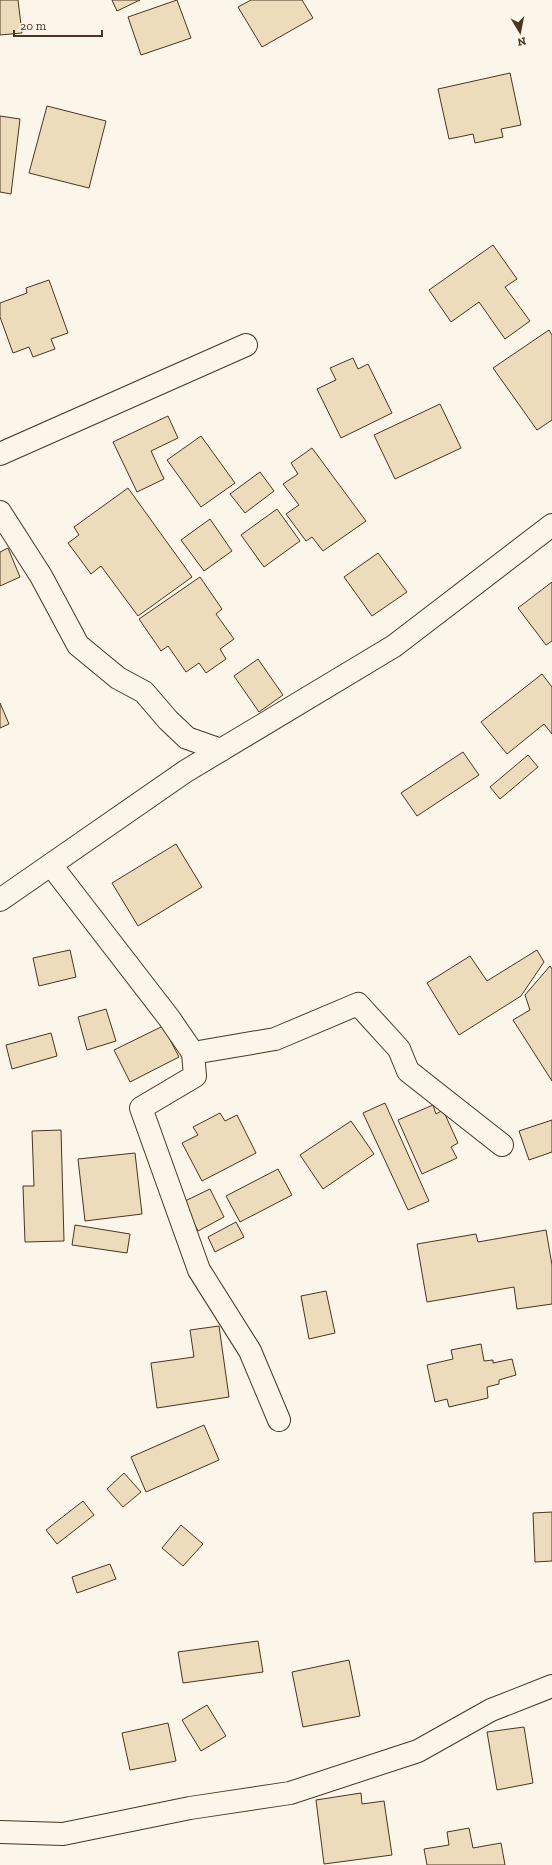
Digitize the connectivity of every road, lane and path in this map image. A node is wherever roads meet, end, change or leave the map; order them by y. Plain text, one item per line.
1 (246, 344) dead end
2 (0, 454) edge
3 (0, 512) edge
4 (552, 525) edge
5 (221, 750) junction
6 (51, 865) junction
7 (0, 900) edge
8 (193, 1053) junction
9 (502, 1145) dead end
10 (280, 1420) dead end
11 (552, 1686) edge
12 (0, 1832) edge

1 - 2 street
3 - 5 street
4 - 5 street
5 - 6 street
6 - 7 street
6 - 8 street
8 - 9 street
8 - 10 street
11 - 12 street

